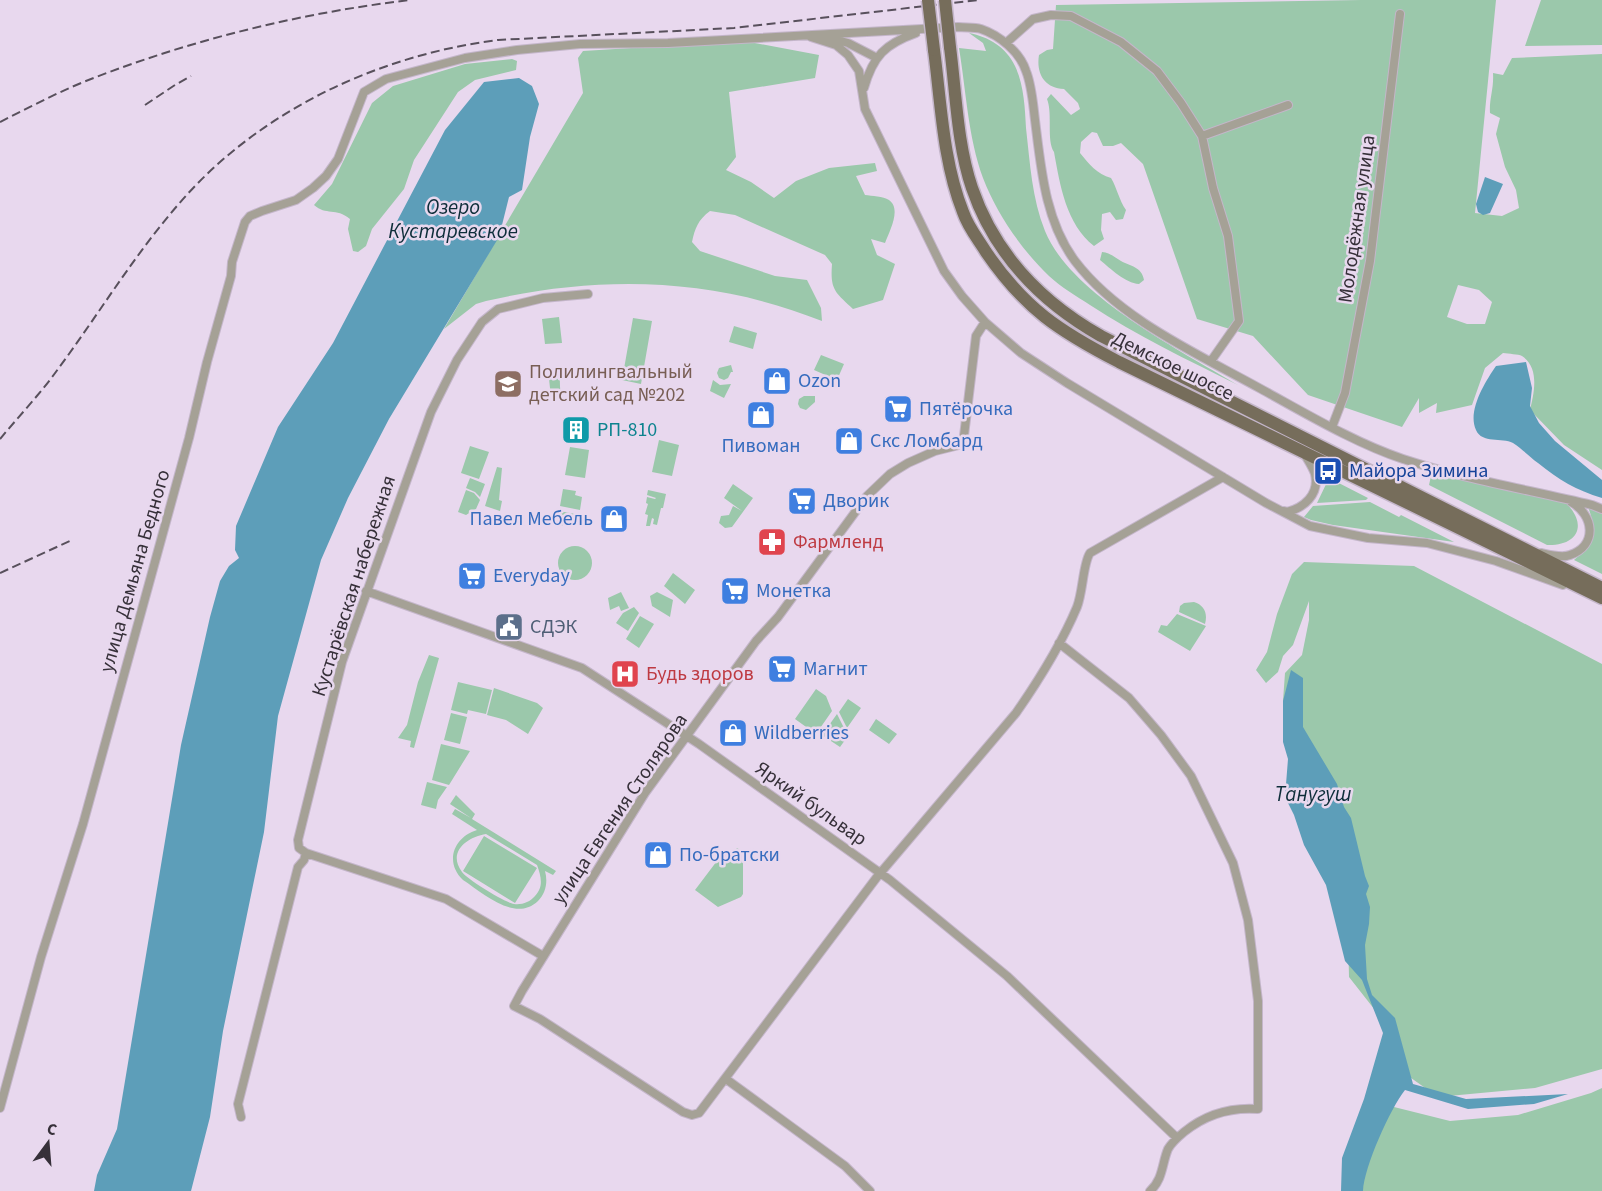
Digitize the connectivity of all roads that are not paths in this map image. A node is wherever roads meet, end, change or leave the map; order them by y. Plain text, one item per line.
1 (928, 0) edge
2 (945, 0) edge
3 (1400, 14) dead end
4 (923, 30) junction
5 (804, 35) junction
6 (1006, 43) junction
7 (877, 58) junction
8 (863, 90) junction
9 (1288, 105) dead end
10 (1202, 136) junction
11 (588, 294) dead end
12 (985, 322) junction
13 (1211, 361) junction
14 (1332, 427) junction
15 (1303, 452) junction
16 (1223, 477) junction
17 (1565, 498) junction
18 (1266, 503) junction
19 (1602, 509) edge
20 (1503, 539) junction
21 (1602, 588) edge
22 (366, 591) junction
23 (1602, 599) edge
24 (1059, 643) junction
25 (687, 736) junction
26 (306, 853) junction
27 (880, 873) junction
28 (543, 956) junction
29 (726, 1079) junction
30 (0, 1108) edge
31 (241, 1117) dead end
32 (1177, 1138) junction
33 (870, 1191) edge
34 (1150, 1191) edge

1 - 15 main road, Демское шоссе, bridge
2 - 20 main road, Демское шоссе, bridge
3 - 14 street, Молодёжная улица
4 - 5 street
4 - 6 street
4 - 7 street
5 - 7 street
5 - 8 street
5 - 30 street, улица Демьяна Бедного
6 - 10 street
6 - 13 street
7 - 8 street
8 - 12 street
9 - 10 street
10 - 13 street
11 - 22 street, Кустарёвская набережная
12 - 16 street
12 - 25 street, улица Евгения Столярова
13 - 14 street
14 - 17 street
15 - 18 street
15 - 23 main road, Демское шоссе
16 - 18 street
16 - 24 street
17 - 19 street
17 - 20 street
18 - 23 street
20 - 21 main road, Демское шоссе
22 - 25 street, Яркий бульвар
22 - 26 street, Кустарёвская набережная
24 - 27 street
24 - 32 street
25 - 27 street, Яркий бульвар
25 - 28 street, улица Евгения Столярова
26 - 28 street
26 - 31 street
27 - 29 street
27 - 32 street, Яркий бульвар
28 - 29 street, улица Евгения Столярова
29 - 33 street
32 - 34 street

